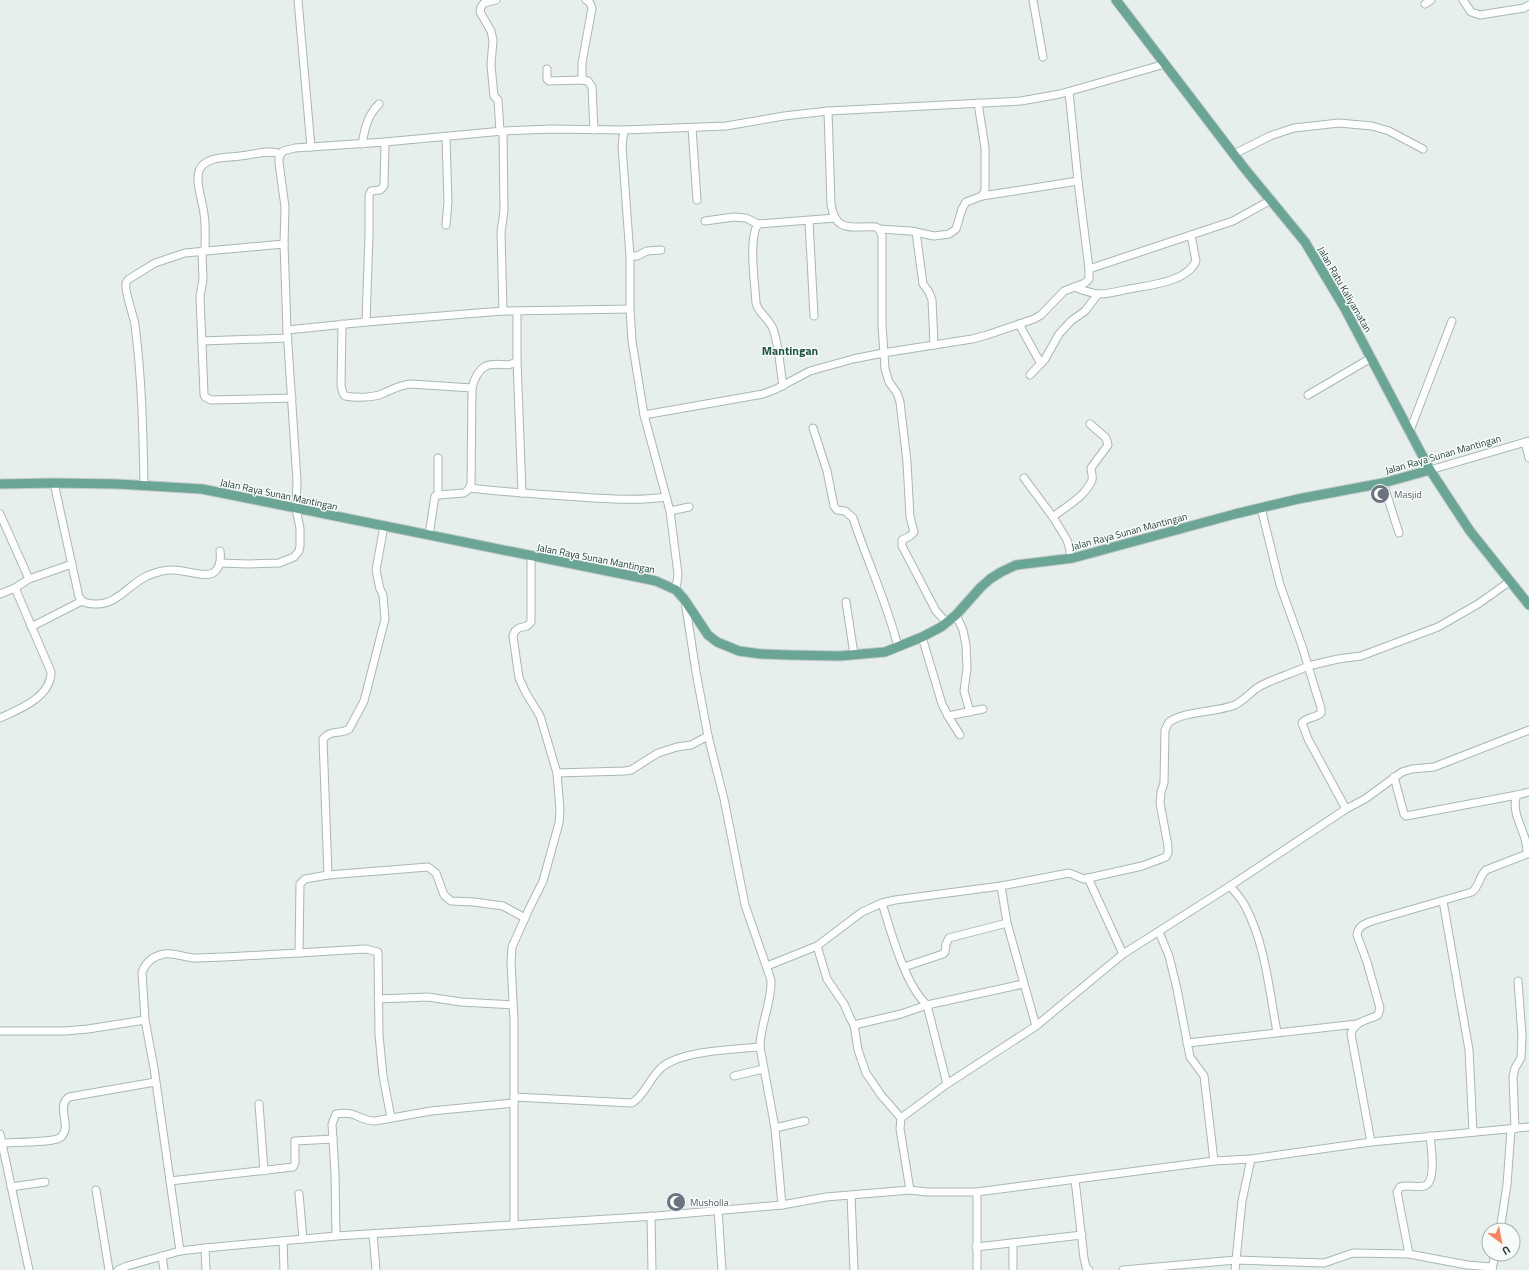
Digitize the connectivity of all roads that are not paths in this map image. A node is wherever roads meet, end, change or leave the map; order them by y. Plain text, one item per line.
1 (298, 0) edge
2 (496, 0) edge
3 (586, 0) edge
4 (1033, 0) edge
5 (1116, 0) edge
6 (1463, 0) edge
7 (1529, 5) edge
8 (1043, 57) dead end
9 (1165, 64) junction
10 (547, 69) dead end
11 (582, 80) junction
12 (1069, 92) junction
13 (978, 103) junction
14 (379, 104) dead end
15 (828, 111) junction
16 (692, 128) junction
17 (594, 130) junction
18 (624, 130) junction
19 (501, 131) junction
20 (446, 137) junction
21 (385, 142) junction
22 (362, 144) junction
23 (311, 147) junction
24 (1423, 149) dead end
25 (280, 154) junction
26 (1234, 154) junction
27 (1078, 181) junction
28 (982, 196) junction
29 (697, 200) dead end
30 (1271, 200) junction
31 (835, 218) junction
32 (809, 220) junction
33 (705, 221) dead end
34 (758, 224) junction
35 (446, 225) dead end
36 (879, 229) junction
37 (916, 232) junction
38 (1191, 235) junction
39 (284, 244) junction
40 (661, 250) dead end
41 (204, 251) junction
42 (630, 256) junction
43 (1089, 269) junction
44 (1074, 287) junction
45 (1098, 294) junction
46 (630, 309) junction
47 (503, 311) junction
48 (517, 311) junction
49 (814, 316) dead end
50 (1452, 321) dead end
51 (366, 322) junction
52 (342, 324) junction
53 (1019, 324) junction
54 (288, 334) junction
55 (202, 341) junction
56 (934, 345) junction
57 (884, 353) junction
58 (1371, 358) junction
59 (517, 360) junction
60 (1041, 364) junction
61 (1030, 375) dead end
62 (783, 386) junction
63 (472, 388) junction
64 (1308, 394) dead end
65 (292, 398) junction
66 (644, 415) junction
67 (1090, 424) dead end
68 (813, 428) dead end
69 (1410, 433) junction
70 (1527, 442) edge
71 (438, 458) dead end
72 (1529, 458) edge
73 (1430, 470) junction
74 (1024, 478) dead end
75 (54, 483) junction
76 (1383, 483) junction
77 (0, 484) edge
78 (144, 485) junction
79 (469, 488) junction
80 (522, 493) junction
81 (438, 495) junction
82 (666, 497) junction
83 (689, 507) dead end
84 (1261, 508) junction
85 (296, 509) junction
86 (670, 511) junction
87 (0, 514) edge
88 (1053, 517) junction
89 (384, 526) junction
90 (1400, 533) dead end
91 (429, 535) junction
92 (220, 551) dead end
93 (531, 556) junction
94 (1072, 559) junction
95 (220, 563) junction
96 (72, 564) junction
97 (29, 579) junction
98 (1510, 582) junction
99 (15, 588) junction
100 (676, 590) junction
101 (0, 594) edge
102 (684, 599) junction
103 (82, 601) junction
104 (846, 602) dead end
105 (1529, 605) edge
106 (956, 615) junction
107 (946, 623) junction
108 (31, 627) junction
109 (922, 638) junction
110 (898, 647) junction
111 (854, 654) junction
112 (1308, 666) junction
113 (983, 709) dead end
114 (970, 712) junction
115 (948, 716) junction
116 (0, 718) edge
117 (1529, 730) edge
118 (960, 735) dead end
119 (708, 736) junction
120 (557, 772) junction
121 (1394, 777) junction
122 (1529, 792) edge
123 (1517, 795) junction
124 (1346, 809) junction
125 (328, 875) junction
126 (1088, 878) junction
127 (1001, 886) junction
128 (1230, 886) junction
129 (1444, 901) junction
130 (882, 904) junction
131 (525, 918) junction
132 (1007, 923) junction
133 (1158, 932) junction
134 (817, 946) junction
135 (299, 953) junction
136 (1123, 954) junction
137 (767, 966) junction
138 (904, 967) junction
139 (1518, 981) dead end
140 (1023, 984) junction
141 (378, 999) junction
142 (927, 1004) junction
143 (514, 1005) junction
144 (145, 1020) junction
145 (1358, 1024) junction
146 (854, 1025) junction
147 (1036, 1026) junction
148 (0, 1030) edge
149 (1277, 1032) junction
150 (1187, 1043) junction
151 (760, 1046) junction
152 (763, 1069) junction
153 (734, 1076) dead end
154 (156, 1082) junction
155 (948, 1084) junction
156 (514, 1100) junction
157 (259, 1104) dead end
158 (391, 1118) junction
159 (900, 1118) junction
160 (805, 1121) dead end
161 (1529, 1127) edge
162 (775, 1128) junction
163 (1513, 1129) junction
164 (1473, 1132) junction
165 (0, 1134) edge
166 (1430, 1136) junction
167 (333, 1139) junction
168 (1371, 1142) junction
169 (2, 1143) junction
170 (2, 1153) edge
171 (1251, 1159) junction
172 (1214, 1161) junction
173 (264, 1171) junction
174 (1075, 1180) junction
175 (170, 1181) junction
176 (45, 1182) dead end
177 (11, 1187) junction
178 (96, 1190) dead end
179 (910, 1190) junction
180 (977, 1192) junction
181 (300, 1194) dead end
182 (851, 1194) junction
183 (782, 1205) junction
184 (718, 1210) junction
185 (651, 1216) junction
186 (1501, 1222) edge
187 (514, 1225) junction
188 (373, 1234) junction
189 (336, 1236) junction
190 (1082, 1236) junction
191 (303, 1239) junction
192 (283, 1241) junction
193 (1012, 1243) junction
194 (976, 1246) junction
195 (205, 1248) junction
196 (180, 1251) junction
197 (1408, 1254) junction
198 (162, 1256) junction
199 (1236, 1260) junction
200 (1492, 1268) edge
201 (28, 1270) edge
202 (109, 1270) edge
203 (118, 1270) edge
204 (164, 1270) edge
205 (206, 1270) edge
206 (284, 1270) edge
207 (376, 1270) edge
208 (652, 1270) edge
209 (722, 1270) edge
210 (854, 1270) edge
211 (977, 1270) edge
212 (1014, 1270) edge
213 (1089, 1270) edge
214 (1123, 1270) edge
215 (1235, 1270) edge

1 - 23 street
2 - 19 street
3 - 11 street
4 - 8 street
5 - 9 main road, Jalan Ratu Kaliyamatan
6 - 7 street
9 - 12 street
9 - 26 main road, Jalan Ratu Kaliyamatan
10 - 11 street
11 - 17 street
12 - 13 street
12 - 27 street
13 - 15 street
13 - 28 street
14 - 22 street
15 - 16 street
15 - 31 street
16 - 18 street
16 - 29 street
17 - 18 street
17 - 19 street
18 - 42 street
19 - 20 street
19 - 47 street
20 - 21 street
20 - 35 street
21 - 22 street
21 - 51 street
22 - 23 street
23 - 25 street
24 - 26 street
25 - 39 street
25 - 41 street
26 - 30 main road, Jalan Ratu Kaliyamatan
27 - 28 street
27 - 43 street
28 - 37 street
30 - 38 street
30 - 58 main road, Jalan Ratu Kaliyamatan
31 - 32 street
31 - 36 street
32 - 34 street
32 - 49 street
33 - 34 street
34 - 62 street
36 - 37 street
36 - 57 street
37 - 56 street
38 - 43 street
38 - 45 street
39 - 41 street
39 - 54 street
40 - 42 street
41 - 55 street
41 - 78 street
42 - 46 street
43 - 44 street
44 - 45 street
44 - 53 street
45 - 60 street
46 - 48 street
46 - 66 street
47 - 48 street
47 - 51 street
48 - 59 street
50 - 69 street
51 - 52 street
52 - 54 street
52 - 63 street
53 - 56 street
53 - 60 street
54 - 55 street
54 - 65 street
55 - 65 street
56 - 57 street
57 - 62 street
57 - 107 street
58 - 64 street
58 - 69 main road, Jalan Ratu Kaliyamatan
59 - 63 street
59 - 80 street
60 - 61 street
62 - 66 street
63 - 79 street
65 - 85 street
66 - 82 street
67 - 88 street
68 - 110 street
69 - 73 main road, Jalan Ratu Kaliyamatan
70 - 72 street
70 - 73 street, Jalan Raya Sunan Mantingan
71 - 81 street
73 - 76 main road, Jalan Raya Sunan Mantingan
73 - 98 main road, Jalan Ratu Kaliyamatan
74 - 88 street
75 - 77 main road, Jalan Raya Sunan Mantingan
75 - 78 main road, Jalan Raya Sunan Mantingan
75 - 96 street
76 - 84 main road, Jalan Raya Sunan Mantingan
76 - 90 street
78 - 85 main road, Jalan Raya Sunan Mantingan
79 - 80 street
79 - 81 street
80 - 82 street
81 - 91 street
82 - 86 street
83 - 86 street
84 - 94 main road, Jalan Raya Sunan Mantingan
84 - 112 street
85 - 89 main road, Jalan Raya Sunan Mantingan
85 - 95 street
86 - 100 street
87 - 97 street
88 - 94 street
89 - 91 main road, Jalan Raya Sunan Mantingan
89 - 125 street
91 - 93 main road, Jalan Raya Sunan Mantingan
92 - 95 street
93 - 100 main road, Jalan Raya Sunan Mantingan
93 - 120 street
94 - 106 main road, Jalan Raya Sunan Mantingan
95 - 103 street
96 - 97 street
96 - 103 street
97 - 99 street
98 - 105 main road, Jalan Ratu Kaliyamatan
98 - 112 street
99 - 101 street
99 - 108 street
100 - 102 main road, Jalan Raya Sunan Mantingan
102 - 111 main road, Jalan Raya Sunan Mantingan
102 - 119 street
103 - 108 street
104 - 111 street
106 - 107 main road, Jalan Raya Sunan Mantingan
106 - 114 street
107 - 109 main road, Jalan Raya Sunan Mantingan
108 - 116 street
109 - 110 main road, Jalan Raya Sunan Mantingan
109 - 115 street
110 - 111 main road, Jalan Raya Sunan Mantingan
112 - 124 street
112 - 126 street
113 - 114 street
114 - 115 street
115 - 118 street
117 - 121 street
119 - 120 street
119 - 137 street
120 - 131 street
121 - 123 street
121 - 124 street
122 - 123 street
123 - 129 street
124 - 128 street
125 - 131 street
125 - 135 street
126 - 127 street
126 - 136 street
127 - 130 street
127 - 132 street
128 - 133 street
128 - 149 street
129 - 145 street
129 - 164 street
130 - 134 street
130 - 138 street
131 - 143 street
132 - 138 street
132 - 140 street
133 - 136 street
133 - 150 street
134 - 137 street
134 - 146 street
135 - 141 street
135 - 144 street
136 - 147 street
137 - 151 street
138 - 142 street
139 - 163 street
140 - 142 street
140 - 147 street
141 - 143 street
141 - 158 street
142 - 146 street
142 - 155 street
143 - 156 street
144 - 148 street
144 - 154 street
145 - 149 street
145 - 168 street
146 - 159 street
147 - 155 street
149 - 150 street
150 - 172 street
151 - 152 street
151 - 156 street
152 - 153 street
152 - 162 street
154 - 169 street
154 - 175 street
155 - 159 street
156 - 158 street
156 - 187 street
157 - 173 street
158 - 167 street
159 - 179 street
160 - 162 street
161 - 163 street
162 - 183 street
163 - 164 street
163 - 186 street
164 - 166 street
165 - 169 street
166 - 168 street
166 - 197 street
167 - 173 street
167 - 189 street
168 - 171 street
169 - 170 street
170 - 177 street
171 - 172 street
171 - 199 street
172 - 174 street
173 - 175 street
174 - 180 street
174 - 190 street
175 - 196 street
176 - 177 street
177 - 201 street
178 - 202 street
179 - 180 street
179 - 182 street
180 - 194 street
181 - 191 street
182 - 183 street
182 - 210 street
183 - 184 street
184 - 185 street
184 - 209 street
185 - 187 street
185 - 208 street
187 - 188 street
188 - 189 street
188 - 207 street
189 - 191 street
190 - 193 street
190 - 213 street
191 - 192 street
192 - 195 street
192 - 206 street
193 - 194 street
193 - 212 street
194 - 211 street
195 - 196 street
195 - 205 street
196 - 198 street
197 - 199 street
197 - 200 street
198 - 203 street
198 - 204 street
199 - 214 street
199 - 215 street

